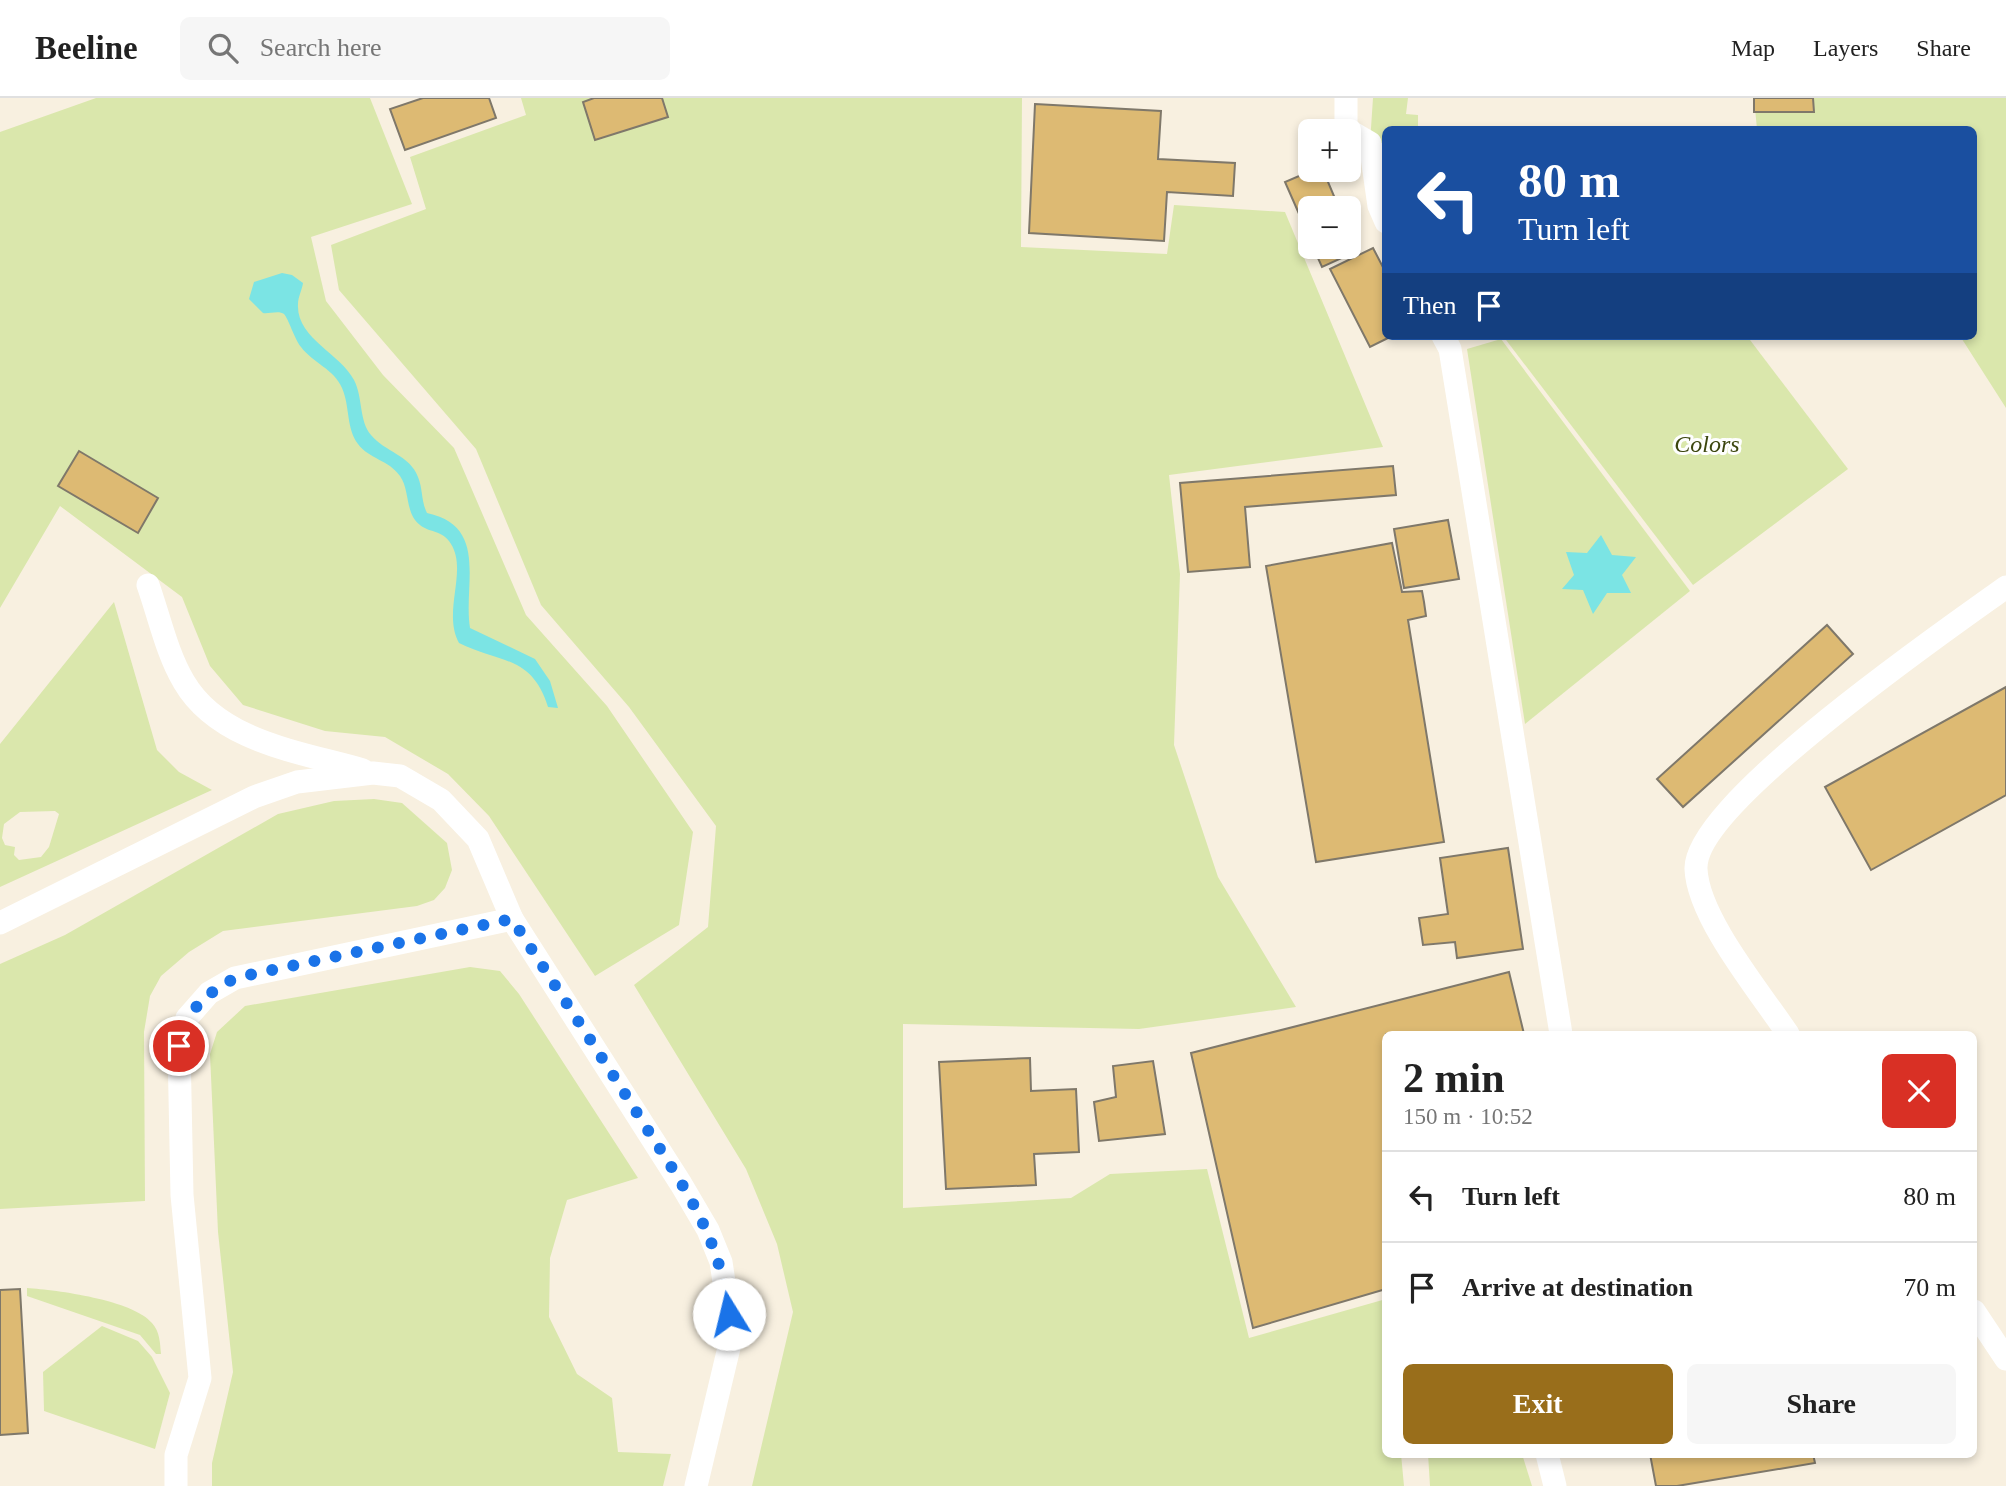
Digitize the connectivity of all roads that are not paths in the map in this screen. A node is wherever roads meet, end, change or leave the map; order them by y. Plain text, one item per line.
1 (1346, 98) edge
2 (1382, 213) edge
3 (1445, 340) edge
4 (148, 585) dead end
5 (2006, 587) edge
6 (373, 773) junction
7 (512, 919) junction
8 (0, 923) edge
9 (1561, 1031) edge
10 (1786, 1031) edge
11 (1977, 1316) edge
12 (2006, 1359) edge
13 (1548, 1458) edge
14 (176, 1486) edge
15 (696, 1486) edge
16 (1555, 1486) edge

1 - 2 lane
3 - 9 lane
4 - 6 lane
5 - 10 lane
6 - 7 lane
6 - 8 lane
7 - 14 lane
7 - 15 lane
11 - 12 lane
13 - 16 lane

